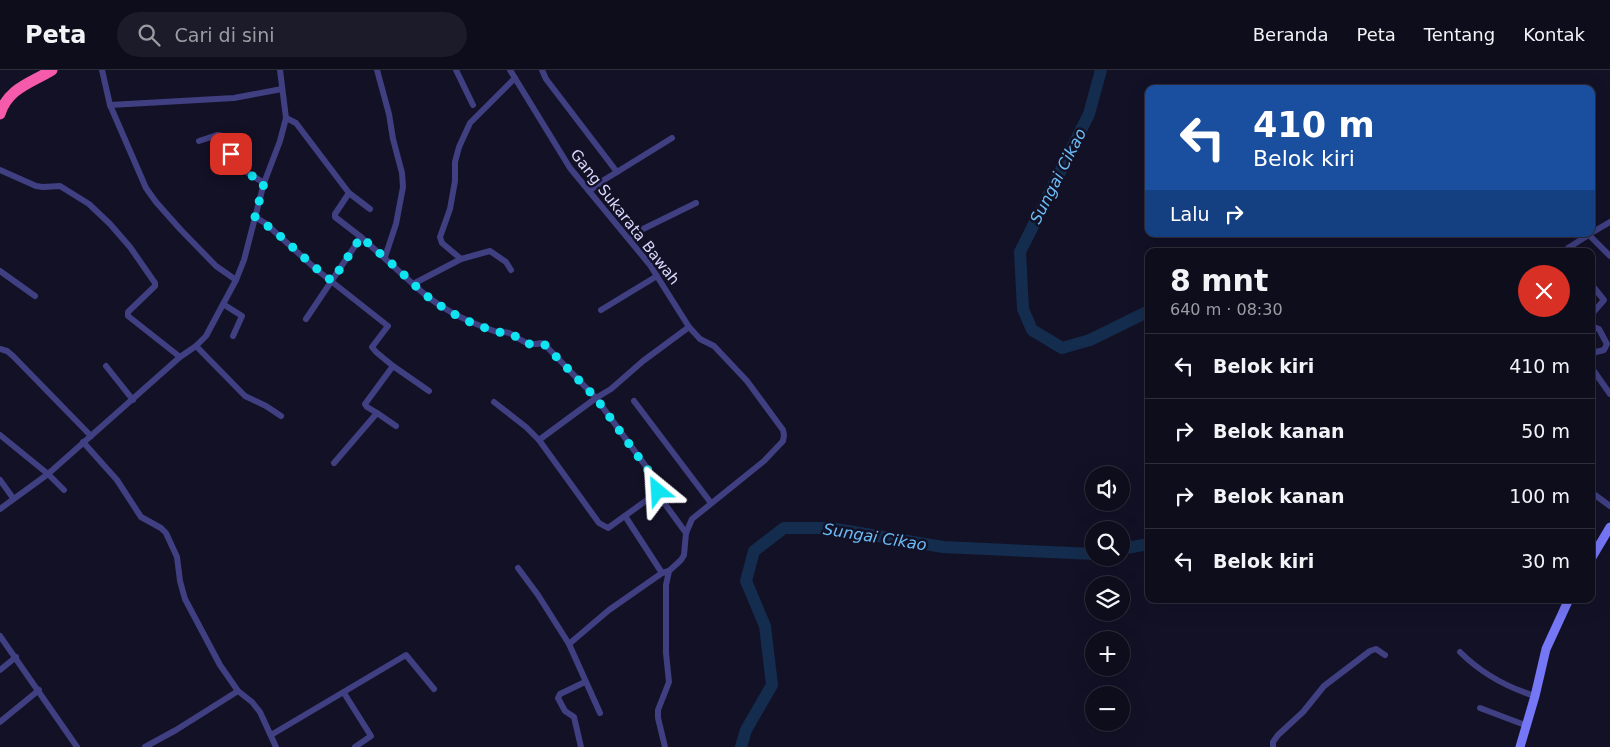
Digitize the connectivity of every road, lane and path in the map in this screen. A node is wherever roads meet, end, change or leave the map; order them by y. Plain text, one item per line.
1 (52, 70) edge
2 (102, 70) edge
3 (280, 70) edge
4 (377, 70) edge
5 (456, 70) edge
6 (510, 70) edge
7 (542, 70) edge
8 (515, 78) junction
9 (282, 89) junction
10 (110, 105) junction
11 (473, 105) dead end
12 (0, 114) edge
13 (286, 118) junction
14 (672, 138) dead end
15 (199, 141) dead end
16 (0, 170) edge
17 (618, 172) junction
18 (264, 183) junction
19 (589, 192) junction
20 (350, 193) junction
21 (696, 202) dead end
22 (370, 209) dead end
23 (255, 217) junction
24 (1610, 222) edge
25 (1595, 231) edge
26 (361, 237) junction
27 (1585, 237) edge
28 (1593, 237) edge
29 (630, 239) junction
30 (1568, 248) edge
31 (1610, 256) edge
32 (385, 258) junction
33 (461, 259) junction
34 (512, 270) dead end
35 (0, 272) edge
36 (657, 276) junction
37 (236, 280) junction
38 (332, 281) junction
39 (414, 284) junction
40 (1595, 289) edge
41 (35, 296) dead end
42 (223, 304) junction
43 (600, 310) dead end
44 (1595, 310) edge
45 (306, 320) dead end
46 (689, 327) junction
47 (1595, 328) edge
48 (232, 336) dead end
49 (196, 346) junction
50 (0, 349) edge
51 (1595, 353) edge
52 (180, 357) junction
53 (106, 366) dead end
54 (393, 366) junction
55 (1595, 371) edge
56 (429, 391) dead end
57 (1610, 394) edge
58 (596, 398) junction
59 (133, 400) junction
60 (634, 401) dead end
61 (494, 402) dead end
62 (377, 414) junction
63 (281, 416) dead end
64 (396, 426) dead end
65 (0, 435) edge
66 (91, 436) junction
67 (539, 440) junction
68 (83, 442) junction
69 (334, 463) dead end
70 (48, 474) junction
71 (0, 480) edge
72 (64, 490) dead end
73 (656, 493) junction
74 (1595, 495) edge
75 (13, 498) junction
76 (711, 503) junction
77 (1610, 506) edge
78 (0, 509) edge
79 (625, 516) junction
80 (1610, 527) edge
81 (686, 533) junction
82 (1607, 537) edge
83 (1595, 554) edge
84 (518, 568) dead end
85 (665, 572) junction
86 (1564, 603) edge
87 (0, 636) edge
88 (569, 644) junction
89 (1460, 652) dead end
90 (1385, 655) dead end
91 (16, 658) junction
92 (0, 670) edge
93 (585, 682) junction
94 (434, 689) dead end
95 (39, 690) junction
96 (238, 691) junction
97 (344, 693) junction
98 (1535, 696) junction
99 (1480, 708) dead end
100 (600, 713) dead end
101 (0, 722) edge
102 (1525, 726) junction
103 (271, 735) junction
104 (77, 747) edge
105 (145, 747) edge
106 (276, 747) edge
107 (355, 747) edge
108 (580, 747) edge
109 (665, 747) edge
110 (1273, 747) edge
111 (1520, 747) edge

1 - 12 highway
2 - 10 street
3 - 9 street
4 - 32 street
5 - 11 street
6 - 8 street, Gang Sukarata Bawah
7 - 17 street
8 - 19 street, Gang Sukarata Bawah
8 - 33 street
9 - 10 street
9 - 13 street
10 - 37 street
13 - 18 street
13 - 20 street
14 - 17 street
15 - 18 street
16 - 52 street
17 - 19 street
18 - 23 street
19 - 29 street, Gang Sukarata Bawah
20 - 22 street
20 - 26 street
21 - 29 street
23 - 37 street
23 - 38 street
24 - 25 street
26 - 32 street
26 - 38 street
27 - 30 street
28 - 31 street
29 - 36 street, Gang Sukarata Bawah
32 - 39 street
33 - 34 street
33 - 39 street
35 - 41 street
36 - 43 street
36 - 46 street, Gang Sukarata Bawah
37 - 42 street
38 - 45 street
38 - 54 street
39 - 58 street
40 - 44 street
42 - 48 street
42 - 49 street
46 - 58 street
46 - 76 street, Gang Sukarata Bawah
47 - 51 street
49 - 52 street
49 - 63 street
50 - 66 street
52 - 59 street
53 - 59 street
54 - 56 street
54 - 62 street
55 - 57 street
58 - 67 street
58 - 73 street
59 - 66 street
60 - 76 street
61 - 67 street
62 - 64 street
62 - 69 street
65 - 70 street
66 - 68 street
67 - 79 street
68 - 70 street
68 - 96 street
70 - 72 street
70 - 75 street
71 - 75 street
73 - 79 street
73 - 81 street
74 - 77 street
75 - 78 street
76 - 81 street, Gang Sukarata Bawah
79 - 85 street
80 - 82 street
81 - 85 street, Gang Sukarata Bawah
82 - 83 street
84 - 88 street
85 - 88 street, Gang Sukarata Bawah
85 - 109 street
86 - 98 street
87 - 91 street
88 - 93 street
89 - 98 street
90 - 110 street
91 - 92 street
91 - 95 street
93 - 100 street
93 - 108 street
94 - 97 street
95 - 101 street
95 - 104 street
96 - 103 street
96 - 105 street
97 - 103 street
97 - 107 street
98 - 102 street
99 - 102 street
102 - 111 street
103 - 106 street

